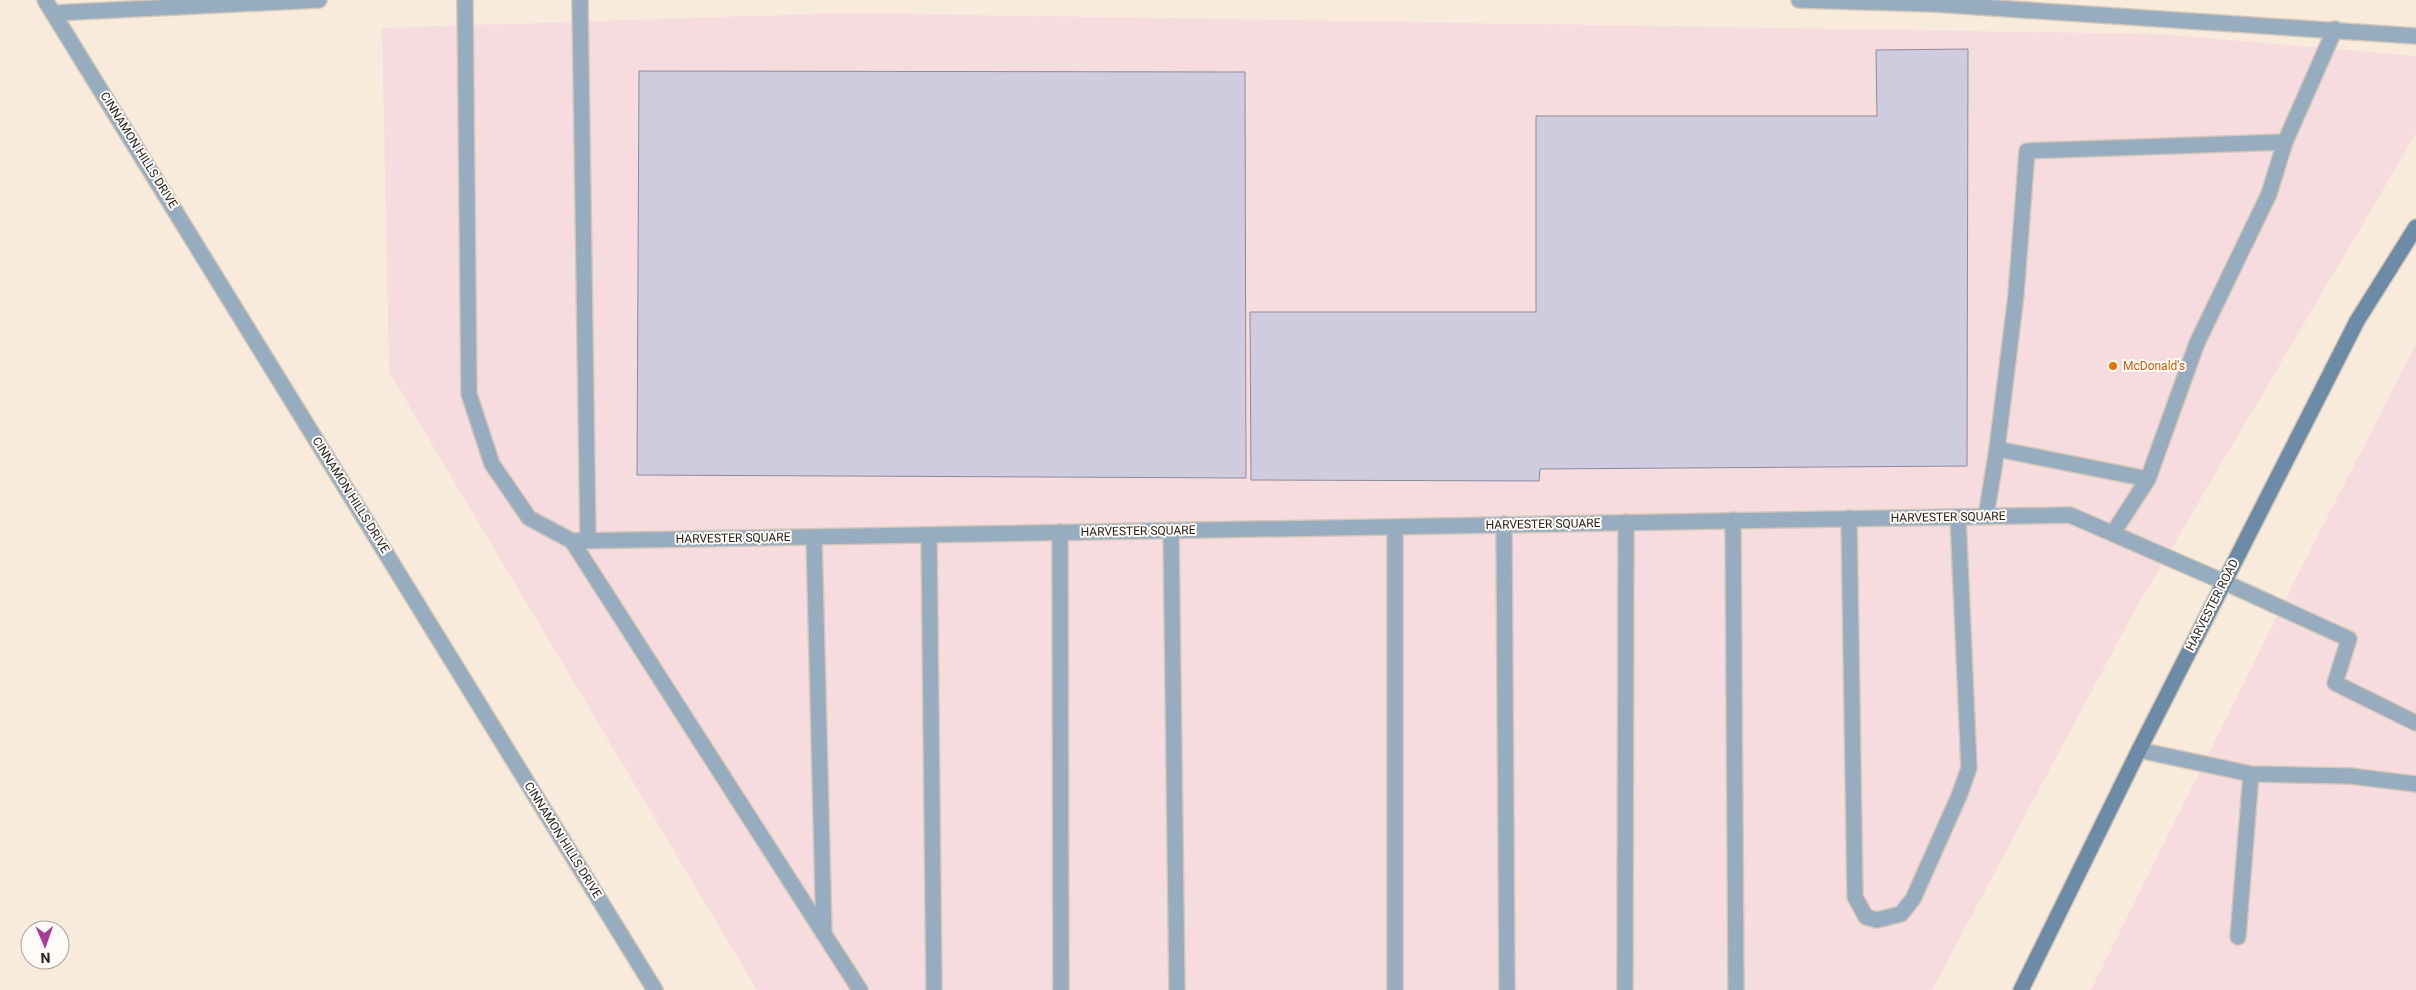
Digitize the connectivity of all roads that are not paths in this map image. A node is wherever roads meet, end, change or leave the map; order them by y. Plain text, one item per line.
1 (319, 0) edge
2 (465, 0) edge
3 (580, 0) edge
4 (1799, 0) edge
5 (49, 7) edge
6 (2335, 29) junction
7 (2416, 36) edge
8 (2285, 142) junction
9 (2416, 227) edge
10 (1997, 449) junction
11 (2148, 479) junction
12 (1986, 516) junction
13 (1958, 517) junction
14 (1849, 518) junction
15 (1733, 520) junction
16 (1626, 522) junction
17 (1504, 524) junction
18 (1395, 527) junction
19 (1171, 530) junction
20 (1060, 532) junction
21 (2113, 533) junction
22 (929, 535) junction
23 (814, 536) junction
24 (588, 540) junction
25 (572, 541) junction
26 (2224, 582) junction
27 (2416, 723) edge
28 (2139, 750) junction
29 (2252, 774) junction
30 (2416, 784) edge
31 (824, 934) junction
32 (2238, 937) dead end
33 (655, 990) edge
34 (860, 990) edge
35 (934, 990) edge
36 (1061, 990) edge
37 (1177, 990) edge
38 (1395, 990) edge
39 (1507, 990) edge
40 (1625, 990) edge
41 (1736, 990) edge
42 (2020, 990) edge

1 - 5 street
2 - 25 street
3 - 24 street
4 - 6 street
5 - 33 street, CINNAMON HILLS DRIVE
6 - 7 street
6 - 8 street
8 - 10 street
8 - 11 street
9 - 26 main road, HARVESTER ROAD
10 - 11 street
10 - 12 street
11 - 21 street
12 - 13 street, HARVESTER SQUARE
12 - 21 street, HARVESTER SQUARE
13 - 14 street, HARVESTER SQUARE
13 - 14 street
14 - 15 street, HARVESTER SQUARE
15 - 16 street, HARVESTER SQUARE
15 - 41 street
16 - 17 street, HARVESTER SQUARE
16 - 40 street
17 - 18 street, HARVESTER SQUARE
17 - 39 street
18 - 19 street, HARVESTER SQUARE
18 - 38 street
19 - 20 street, HARVESTER SQUARE
19 - 37 street
20 - 22 street, HARVESTER SQUARE
20 - 36 street
21 - 26 street, HARVESTER SQUARE
22 - 23 street, HARVESTER SQUARE
22 - 35 street
23 - 24 street, HARVESTER SQUARE
23 - 31 street
24 - 25 street, HARVESTER SQUARE
25 - 31 street
26 - 27 street, HARVESTER SQUARE
26 - 28 main road, HARVESTER ROAD
28 - 29 street
28 - 42 main road, HARVESTER ROAD
29 - 30 street
29 - 32 street
31 - 34 street

